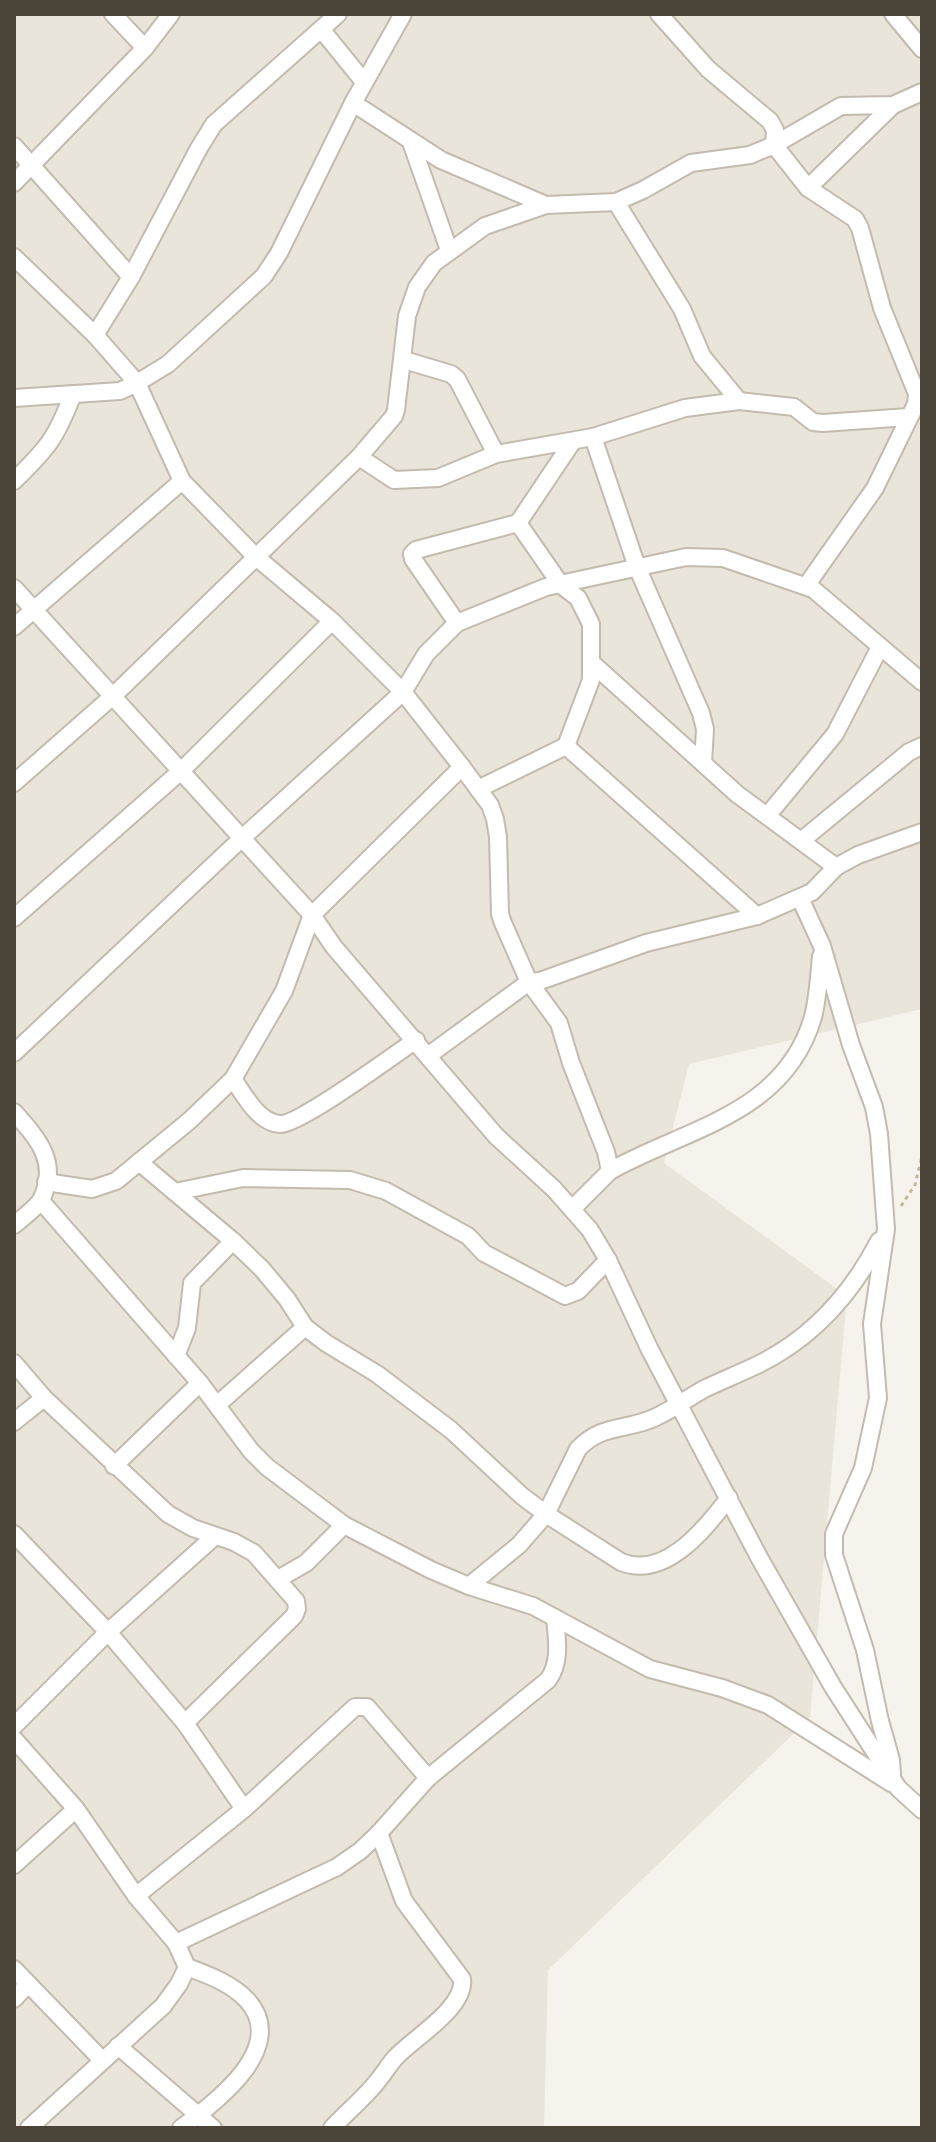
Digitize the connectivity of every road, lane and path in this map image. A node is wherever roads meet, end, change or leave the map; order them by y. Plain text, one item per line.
1 (113, 14) edge
2 (171, 14) edge
3 (338, 14) edge
4 (403, 14) edge
5 (893, 14) edge
6 (664, 15) edge
7 (321, 29) junction
8 (145, 48) junction
9 (922, 49) edge
10 (364, 82) junction
11 (922, 92) edge
12 (353, 103) junction
13 (893, 105) junction
14 (411, 142) junction
15 (774, 145) junction
16 (14, 146) edge
17 (30, 165) junction
18 (14, 183) edge
19 (808, 188) junction
20 (616, 202) junction
21 (546, 205) junction
22 (449, 250) junction
23 (14, 257) edge
24 (131, 277) junction
25 (95, 335) junction
26 (404, 360) junction
27 (137, 383) junction
28 (73, 394) junction
29 (14, 398) edge
30 (739, 401) junction
31 (908, 417) junction
32 (593, 437) junction
33 (573, 441) junction
34 (496, 454) junction
35 (359, 457) junction
36 (14, 481) edge
37 (182, 481) junction
38 (518, 523) junction
39 (255, 556) junction
40 (637, 567) junction
41 (561, 585) junction
42 (806, 586) junction
43 (14, 588) edge
44 (34, 609) junction
45 (332, 621) junction
46 (457, 623) junction
47 (14, 627) edge
48 (880, 647) junction
49 (593, 664) junction
50 (922, 682) edge
51 (403, 692) junction
52 (113, 696) junction
53 (566, 746) junction
54 (922, 746) edge
55 (703, 763) junction
56 (462, 767) junction
57 (181, 771) junction
58 (14, 783) edge
59 (478, 789) junction
60 (767, 816) junction
61 (922, 832) edge
62 (241, 839) junction
63 (801, 841) junction
64 (836, 867) junction
65 (800, 898) junction
66 (312, 915) junction
67 (757, 916) junction
68 (14, 918) edge
69 (822, 946) junction
70 (529, 982) junction
71 (416, 1040) junction
72 (14, 1053) edge
73 (429, 1055) junction
74 (233, 1079) junction
75 (14, 1112) edge
76 (922, 1156) edge
77 (139, 1162) junction
78 (610, 1171) junction
79 (46, 1182) junction
80 (175, 1192) junction
81 (41, 1201) junction
82 (572, 1209) junction
83 (14, 1225) edge
84 (886, 1229) junction
85 (233, 1241) junction
86 (608, 1260) junction
87 (305, 1327) junction
88 (176, 1356) junction
89 (14, 1363) edge
90 (200, 1383) junction
91 (44, 1398) junction
92 (679, 1403) junction
93 (217, 1405) junction
94 (14, 1422) edge
95 (114, 1466) junction
96 (729, 1498) junction
97 (546, 1514) junction
98 (344, 1525) junction
99 (14, 1534) edge
100 (215, 1536) junction
101 (278, 1579) junction
102 (469, 1586) junction
103 (555, 1618) junction
104 (108, 1632) junction
105 (185, 1723) junction
106 (14, 1726) edge
107 (14, 1739) edge
108 (428, 1778) junction
109 (895, 1782) junction
110 (76, 1809) junction
111 (244, 1809) junction
112 (922, 1810) edge
113 (379, 1833) junction
114 (14, 1865) edge
115 (136, 1896) junction
116 (176, 1943) junction
117 (187, 1967) junction
118 (14, 1969) edge
119 (28, 1984) junction
120 (14, 1999) edge
121 (118, 2046) junction
122 (102, 2060) junction
123 (199, 2115) junction
124 (29, 2128) edge
125 (181, 2128) edge
126 (213, 2128) edge
127 (332, 2128) edge

1 - 8 street
2 - 8 street
3 - 7 street
4 - 10 street
5 - 9 street
6 - 15 street
7 - 10 street
7 - 24 street
8 - 17 street
10 - 12 street
11 - 13 street
12 - 14 street
12 - 27 street
13 - 15 street
13 - 19 street
14 - 21 street
14 - 22 street
15 - 19 street
15 - 20 street
16 - 17 street
17 - 18 street
17 - 24 street
19 - 31 street
20 - 21 street
20 - 30 street
21 - 22 street
22 - 26 street
23 - 25 street
24 - 25 street
25 - 27 street
26 - 34 street
26 - 35 street
27 - 28 street
27 - 37 street
28 - 29 street
28 - 36 street
30 - 31 street
30 - 32 street
31 - 42 street
32 - 33 street
32 - 40 street
33 - 34 street
33 - 38 street
34 - 35 street
35 - 39 street
37 - 39 street
37 - 44 street
38 - 41 street
38 - 46 street
39 - 45 street
39 - 52 street
40 - 41 street
40 - 42 street
40 - 55 street
41 - 46 street
41 - 49 street
42 - 48 street
43 - 44 street
44 - 47 street
44 - 52 street
45 - 51 street
45 - 57 street
46 - 51 street
48 - 50 street
48 - 60 street
49 - 53 street
49 - 55 street
51 - 56 street
51 - 62 street
52 - 57 street
52 - 58 street
53 - 59 street
53 - 67 street
54 - 63 street
55 - 60 street
56 - 59 street
56 - 66 street
57 - 62 street
57 - 68 street
59 - 70 street
60 - 63 street
61 - 64 street
62 - 66 street
62 - 72 street
63 - 64 street
64 - 65 street
65 - 67 street
65 - 69 street
66 - 71 street
66 - 74 street
67 - 70 street
69 - 78 street
69 - 84 street
70 - 73 street
70 - 78 street
71 - 73 street
71 - 74 street
73 - 82 street
74 - 77 street
75 - 79 street
76 - 84 path
77 - 79 street
77 - 80 street
78 - 82 street
79 - 81 street
80 - 85 street
80 - 86 street
81 - 83 street
81 - 88 street
82 - 86 street
84 - 92 street
84 - 109 street
85 - 87 street
85 - 88 street
86 - 92 street
87 - 93 street
87 - 97 street
88 - 90 street
89 - 91 street
90 - 93 street
90 - 95 street
91 - 94 street
91 - 95 street
92 - 96 street
92 - 97 street
93 - 98 street
95 - 100 street
96 - 97 street
96 - 109 street
97 - 102 street
98 - 101 street
98 - 102 street
99 - 104 street
100 - 101 street
100 - 104 street
101 - 105 street
102 - 103 street
103 - 108 street
103 - 109 street
104 - 105 street
104 - 106 street
105 - 111 street
107 - 110 street
108 - 111 street
108 - 113 street
109 - 112 street
110 - 114 street
110 - 115 street
111 - 115 street
113 - 116 street
113 - 127 street
115 - 116 street
116 - 117 street
117 - 121 street
117 - 123 street
118 - 119 street
119 - 120 street
119 - 122 street
121 - 122 street
121 - 123 street
122 - 124 street
123 - 125 street
123 - 126 street

